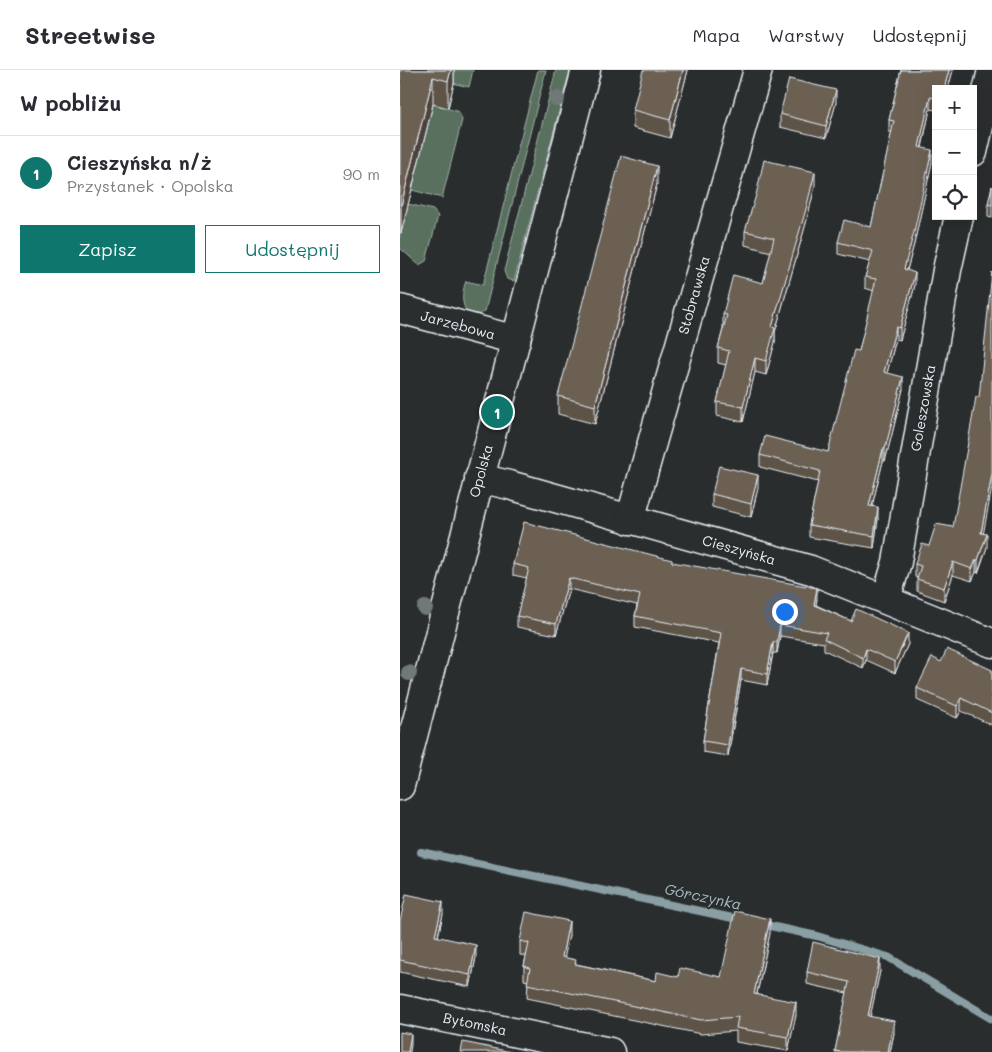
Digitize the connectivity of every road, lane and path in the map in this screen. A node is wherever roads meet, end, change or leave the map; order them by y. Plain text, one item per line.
1 (586, 70) edge
2 (758, 70) edge
3 (992, 70) edge
4 (977, 135) edge
5 (958, 220) edge
6 (400, 309) edge
7 (516, 340) junction
8 (479, 478) junction
9 (630, 520) junction
10 (886, 599) junction
11 (992, 643) edge
12 (400, 786) edge
13 (400, 1009) edge
14 (610, 1052) edge

1 - 7 street, Opolska
2 - 9 street, Stobrawska
3 - 4 street
5 - 10 street, Goleszowska
6 - 7 street, Jarzębowa
7 - 8 street, Opolska
8 - 9 street, Cieszyńska
8 - 12 street, Opolska
9 - 10 street, Cieszyńska
10 - 11 street, Cieszyńska
13 - 14 street, Bytomska

